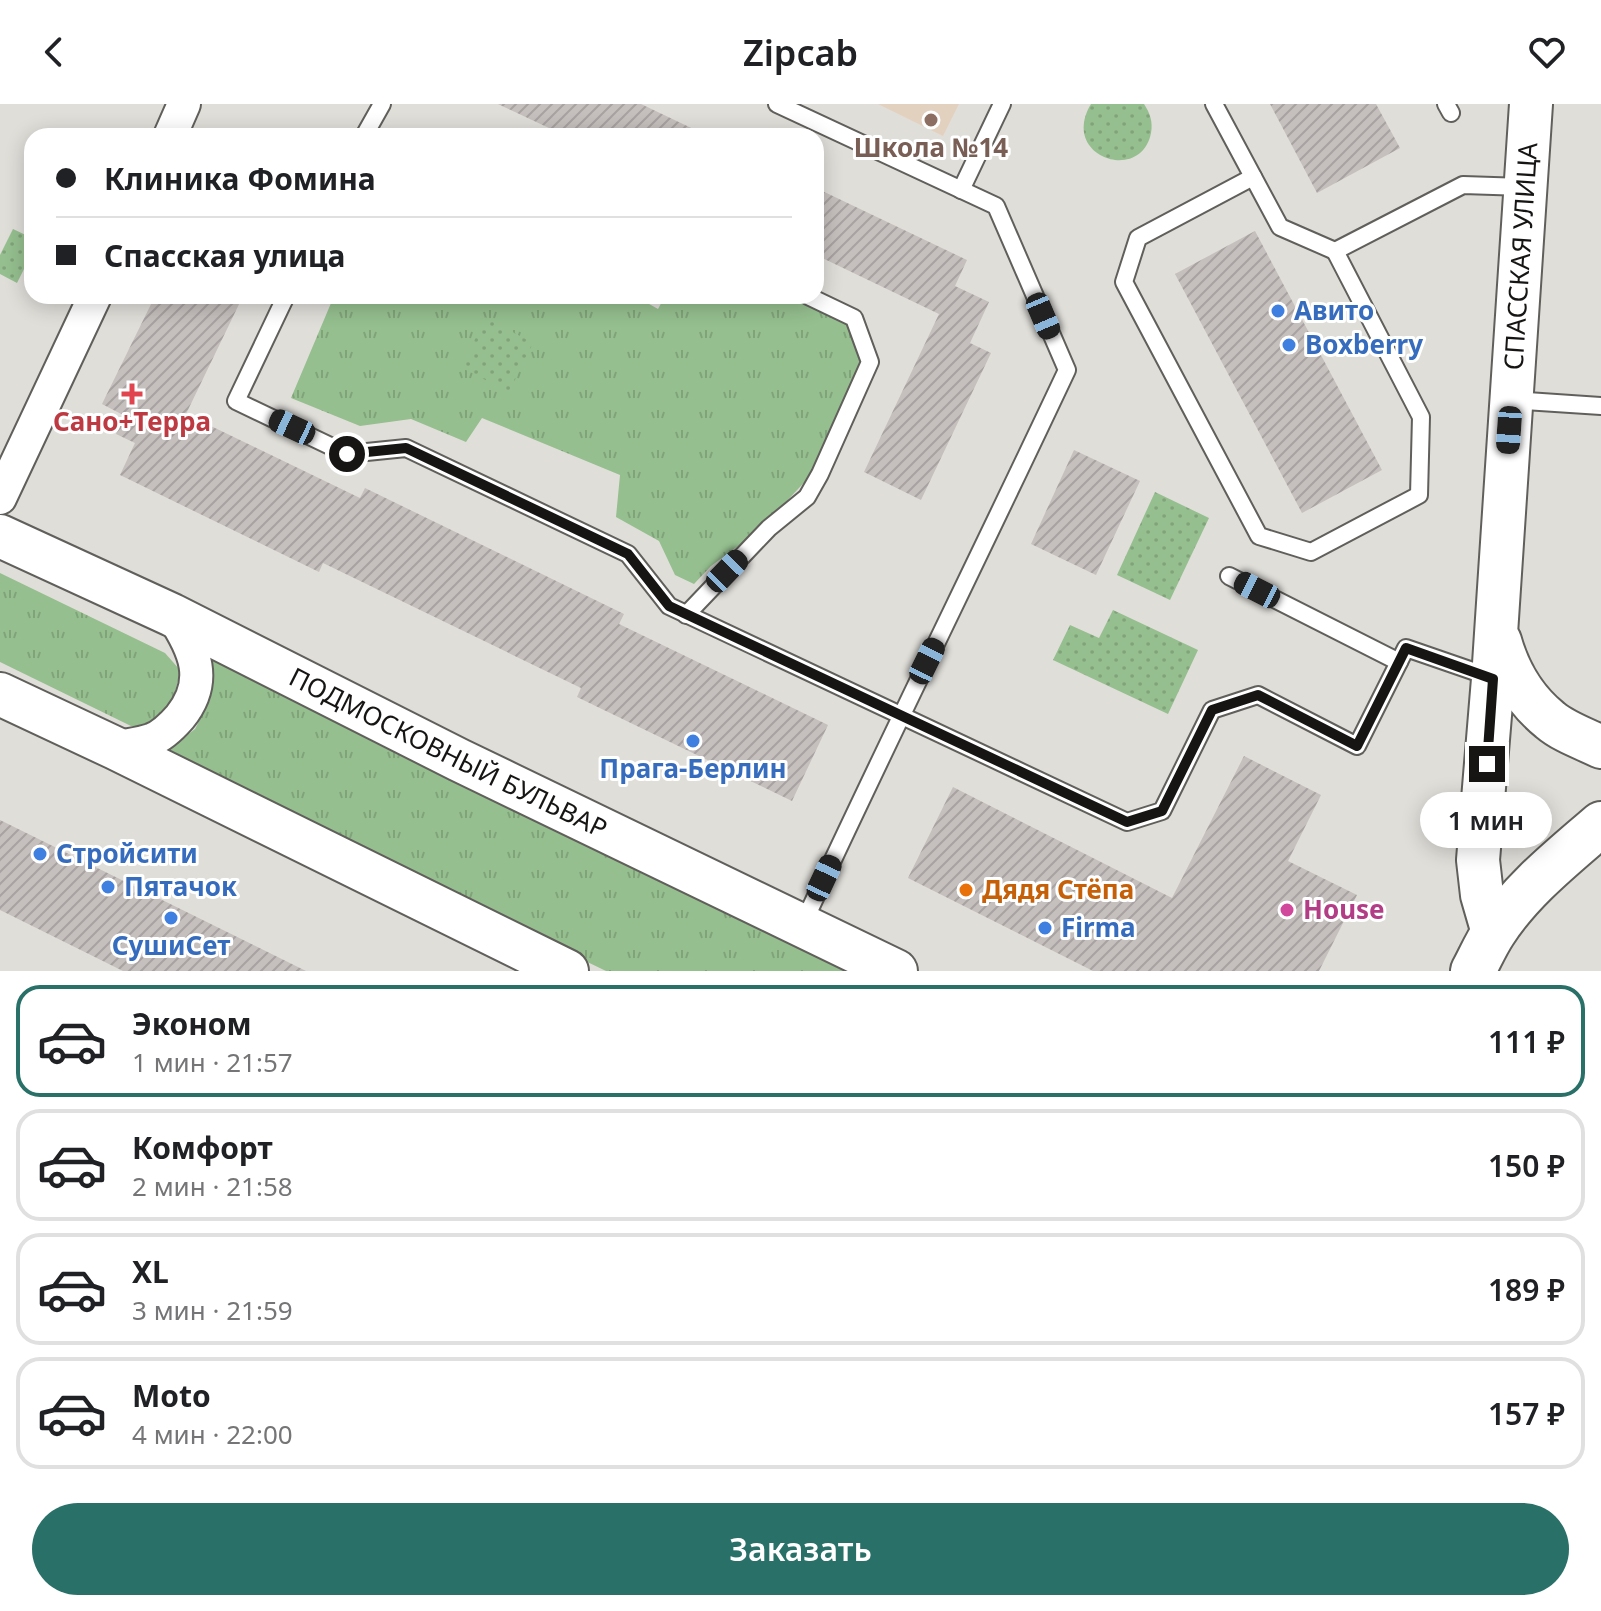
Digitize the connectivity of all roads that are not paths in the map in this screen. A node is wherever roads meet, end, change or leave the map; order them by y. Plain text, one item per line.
1 (184, 104) edge
2 (382, 104) edge
3 (777, 104) edge
4 (1002, 104) edge
5 (1214, 104) edge
6 (1531, 104) edge
7 (175, 128) edge
8 (370, 128) edge
9 (1253, 177) junction
10 (1525, 187) junction
11 (961, 190) junction
12 (1335, 251) junction
13 (91, 304) edge
14 (282, 304) edge
15 (824, 304) edge
16 (1511, 400) junction
17 (1601, 406) edge
18 (0, 498) edge
19 (0, 536) edge
20 (1229, 576) dead end
21 (172, 615) junction
22 (686, 615) junction
23 (1496, 628) junction
24 (1399, 662) junction
25 (1493, 679) junction
26 (0, 694) edge
27 (900, 716) junction
28 (1601, 747) edge
29 (115, 748) junction
30 (1601, 824) edge
31 (1601, 852) edge
32 (1525, 894) junction
33 (803, 925) junction
34 (1493, 933) junction
35 (567, 971) edge
36 (896, 971) edge
37 (1473, 971) edge

1 - 7 street
2 - 8 lane
3 - 11 lane
4 - 11 lane
5 - 9 lane
6 - 10 street, СПАССКАЯ УЛИЦА
9 - 12 lane
9 - 12 lane
10 - 12 lane
10 - 16 street, СПАССКАЯ УЛИЦА
11 - 27 lane
13 - 18 street
14 - 22 lane
15 - 22 lane
16 - 17 lane
16 - 23 street, СПАССКАЯ УЛИЦА
19 - 21 street, ПОДМОСКОВНЫЙ БУЛЬВАР
20 - 24 lane
21 - 29 street
21 - 33 street, ПОДМОСКОВНЫЙ БУЛЬВАР
22 - 27 lane
23 - 25 street, СПАССКАЯ УЛИЦА
23 - 28 street
24 - 25 lane
24 - 27 lane
25 - 34 street, СПАССКАЯ УЛИЦА
26 - 29 street
27 - 33 lane
29 - 35 street
30 - 32 main road
31 - 32 main road
32 - 34 main road
33 - 36 street, ПОДМОСКОВНЫЙ БУЛЬВАР
34 - 37 main road

